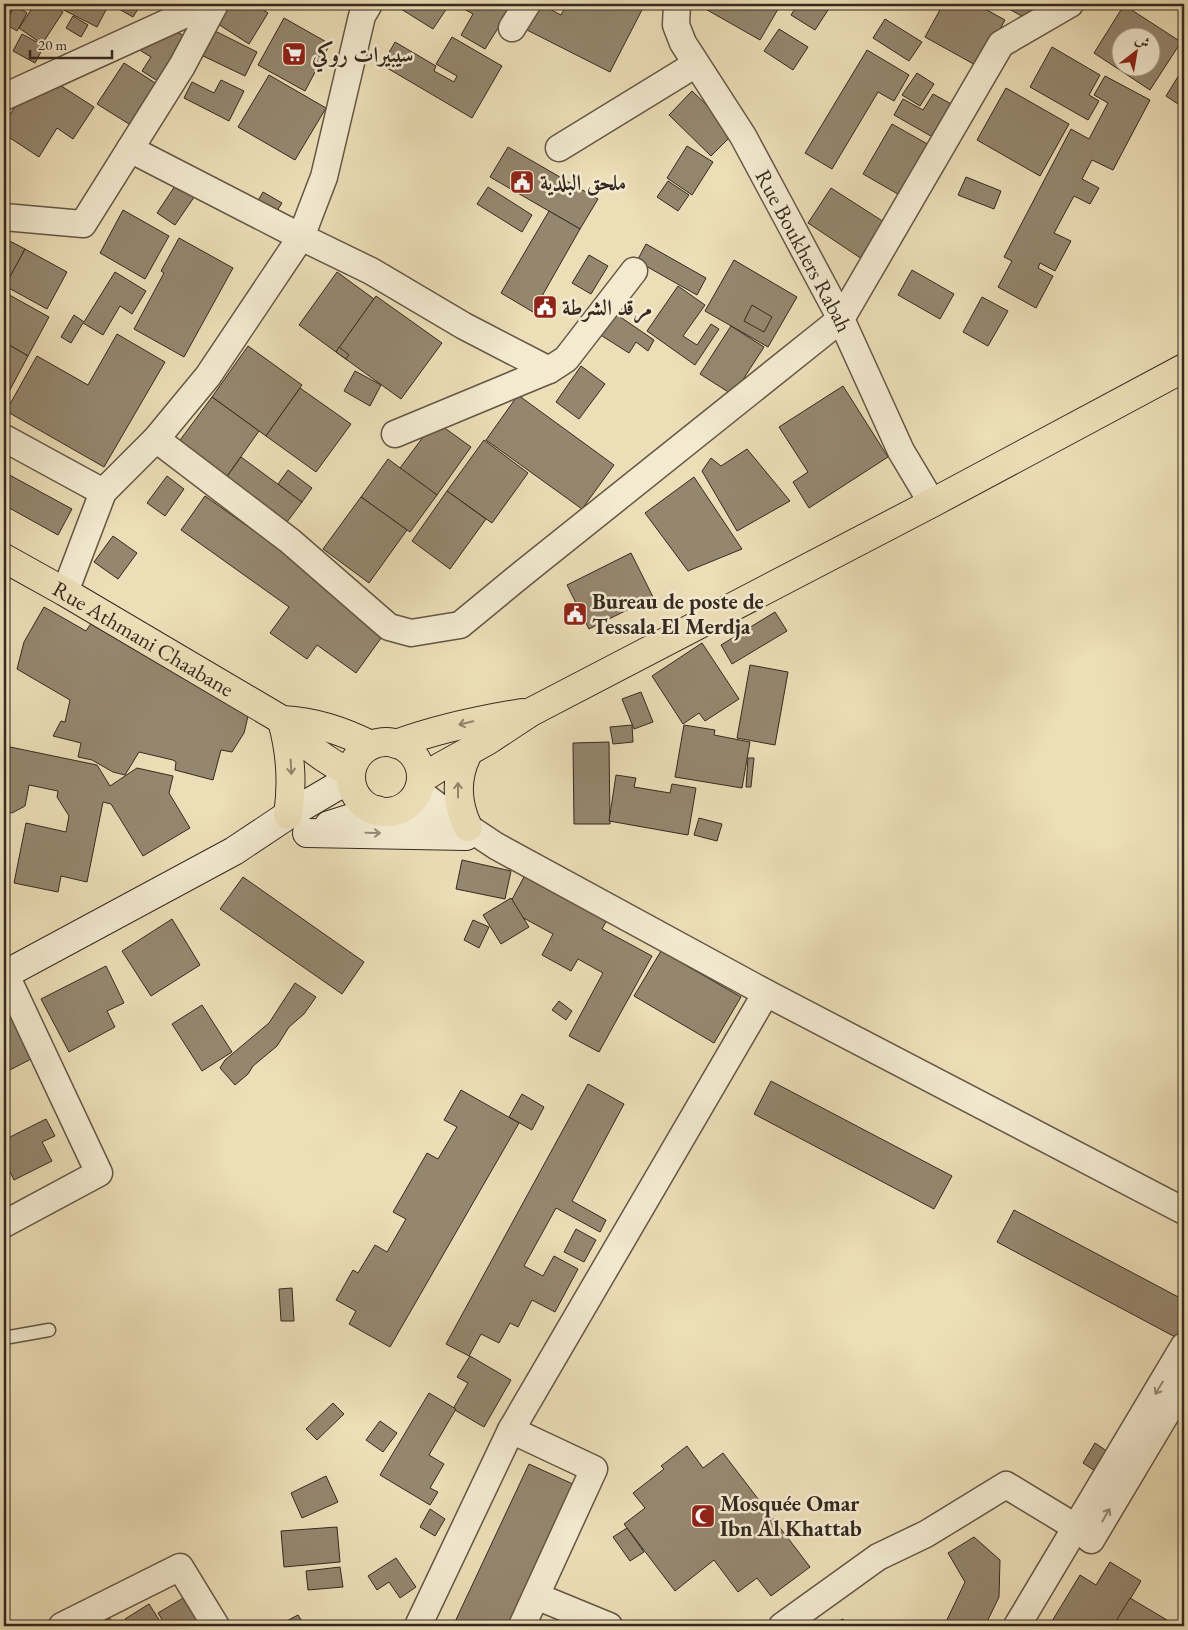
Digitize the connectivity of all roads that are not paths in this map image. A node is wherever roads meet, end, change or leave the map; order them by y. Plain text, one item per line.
1 (208, 4) edge
2 (214, 4) edge
3 (369, 4) edge
4 (527, 4) edge
5 (677, 4) edge
6 (1070, 4) edge
7 (512, 28) dead end
8 (696, 64) junction
9 (4, 97) edge
10 (559, 148) dead end
11 (130, 149) junction
12 (4, 217) edge
13 (301, 237) junction
14 (634, 271) dead end
15 (841, 319) junction
16 (1184, 368) edge
17 (548, 370) junction
18 (395, 434) dead end
19 (4, 438) edge
20 (156, 440) junction
21 (103, 492) junction
22 (932, 503) junction
23 (4, 558) edge
24 (64, 592) junction
25 (531, 712) junction
26 (282, 720) junction
27 (383, 745) junction
28 (468, 753) junction
29 (351, 776) junction
30 (419, 785) junction
31 (385, 811) junction
32 (297, 824) junction
33 (467, 832) junction
34 (4, 973) edge
35 (766, 993) junction
36 (1184, 1210) edge
37 (4, 1224) edge
38 (49, 1330) dead end
39 (4, 1338) edge
40 (1184, 1346) edge
41 (1184, 1384) edge
42 (511, 1430) junction
43 (1077, 1528) junction
44 (536, 1596) junction
45 (62, 1626) edge
46 (216, 1626) edge
47 (418, 1626) edge
48 (522, 1626) edge
49 (609, 1626) edge
50 (782, 1626) edge
51 (1017, 1626) edge

1 - 9 street
2 - 11 street
3 - 13 street
4 - 7 street
5 - 8 street, Rue Boukhers Rabah
6 - 15 street
8 - 10 street
8 - 15 street, Rue Boukhers Rabah
11 - 12 street
11 - 13 street
13 - 17 street
13 - 20 street
14 - 17 street
15 - 20 street
15 - 22 street, Rue Boukhers Rabah
16 - 22 main road
17 - 18 street
19 - 21 street
20 - 21 street
21 - 24 street
22 - 25 main road
23 - 24 main road, Rue Athmani Chaabane
24 - 26 main road, Rue Athmani Chaabane
25 -> 27 main road
25 - 28 main road
26 - 27 main road
26 - 29 main road
26 -> 32 main road
27 - 29 main road
27 - 30 main road
28 - 30 main road
33 -> 28 main road
29 - 31 main road
29 - 32 main road
30 - 31 main road
30 - 33 street
31 - 32 main road
31 - 33 street
32 -> 33 main road
32 - 34 main road
33 - 35 street
34 - 37 street
35 - 36 street
35 - 42 street
38 - 39 lane
40 -> 43 street
43 -> 41 street
42 - 44 street
42 - 47 street
43 - 50 street
43 - 51 street
44 - 48 street
44 - 49 street
45 - 46 street

